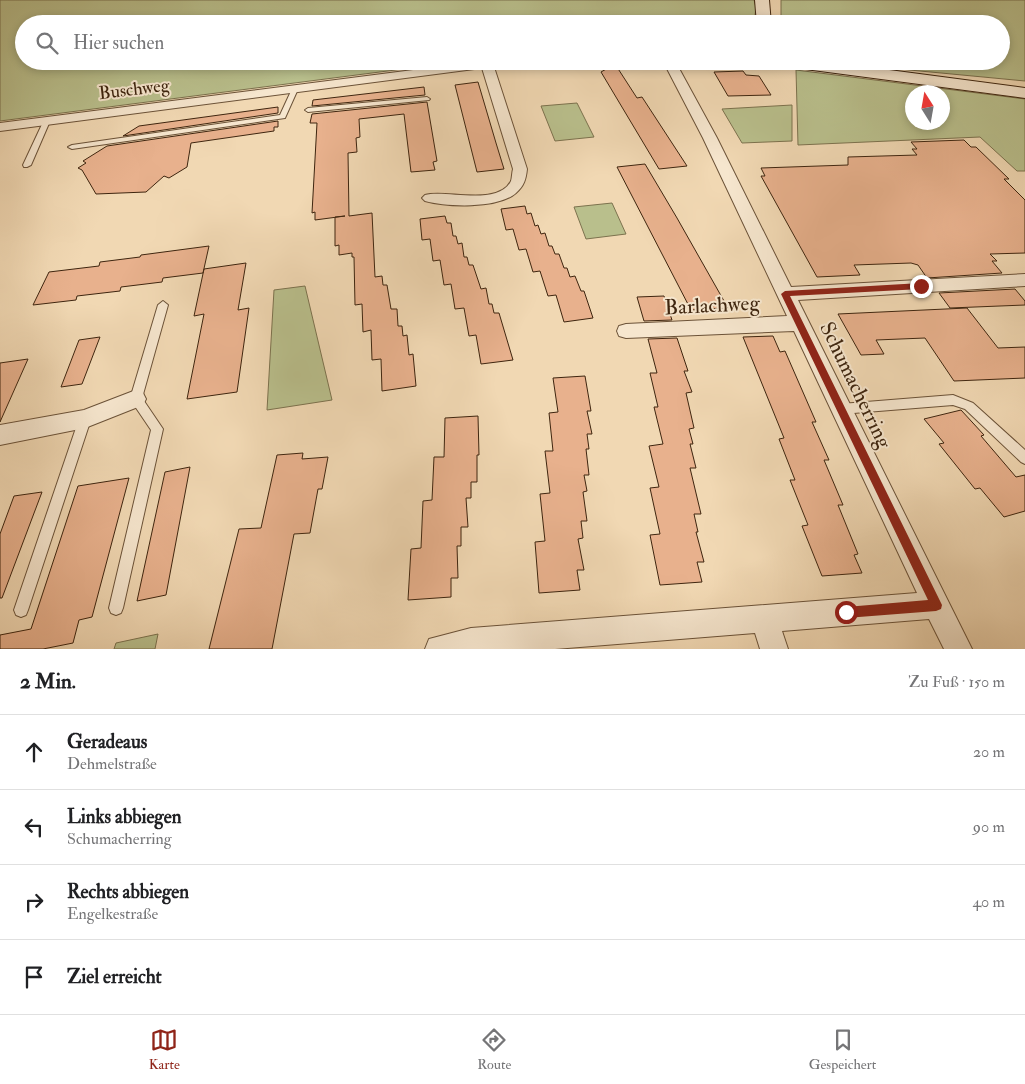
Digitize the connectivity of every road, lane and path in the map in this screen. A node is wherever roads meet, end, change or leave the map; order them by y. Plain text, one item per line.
1 (762, 0) edge
2 (763, 15) edge
3 (441, 70) edge
4 (489, 70) edge
5 (674, 70) edge
6 (853, 70) edge
7 (295, 89) junction
8 (1025, 92) edge
9 (427, 98) dead end
10 (308, 110) dead end
11 (46, 121) junction
12 (0, 127) edge
13 (72, 147) dead end
14 (27, 165) dead end
15 (430, 198) dead end
16 (1025, 280) edge
17 (785, 294) junction
18 (163, 305) dead end
19 (800, 323) junction
20 (626, 331) dead end
21 (136, 399) junction
22 (842, 409) junction
23 (84, 419) junction
24 (0, 435) edge
25 (1025, 458) edge
26 (936, 605) junction
27 (116, 608) dead end
28 (21, 610) dead end
29 (765, 620) junction
30 (439, 649) edge
31 (774, 649) edge
32 (958, 649) edge

1 - 2 street
3 - 7 street, Buschweg
4 - 15 street
5 - 17 street, Schumacherring
6 - 8 street
7 - 11 street, Buschweg
7 - 13 lane
9 - 10 lane
11 - 12 street, Buschweg
11 - 14 lane
16 - 17 street
17 - 19 street, Schumacherring
18 - 21 lane
19 - 20 street, Barlachweg
19 - 22 street, Schumacherring
21 - 23 street
21 - 27 lane
22 - 25 lane
22 - 26 street, Schumacherring
23 - 24 street
23 - 28 lane
26 - 29 street
26 - 32 street, Schumacherring
29 - 30 street
29 - 31 street

